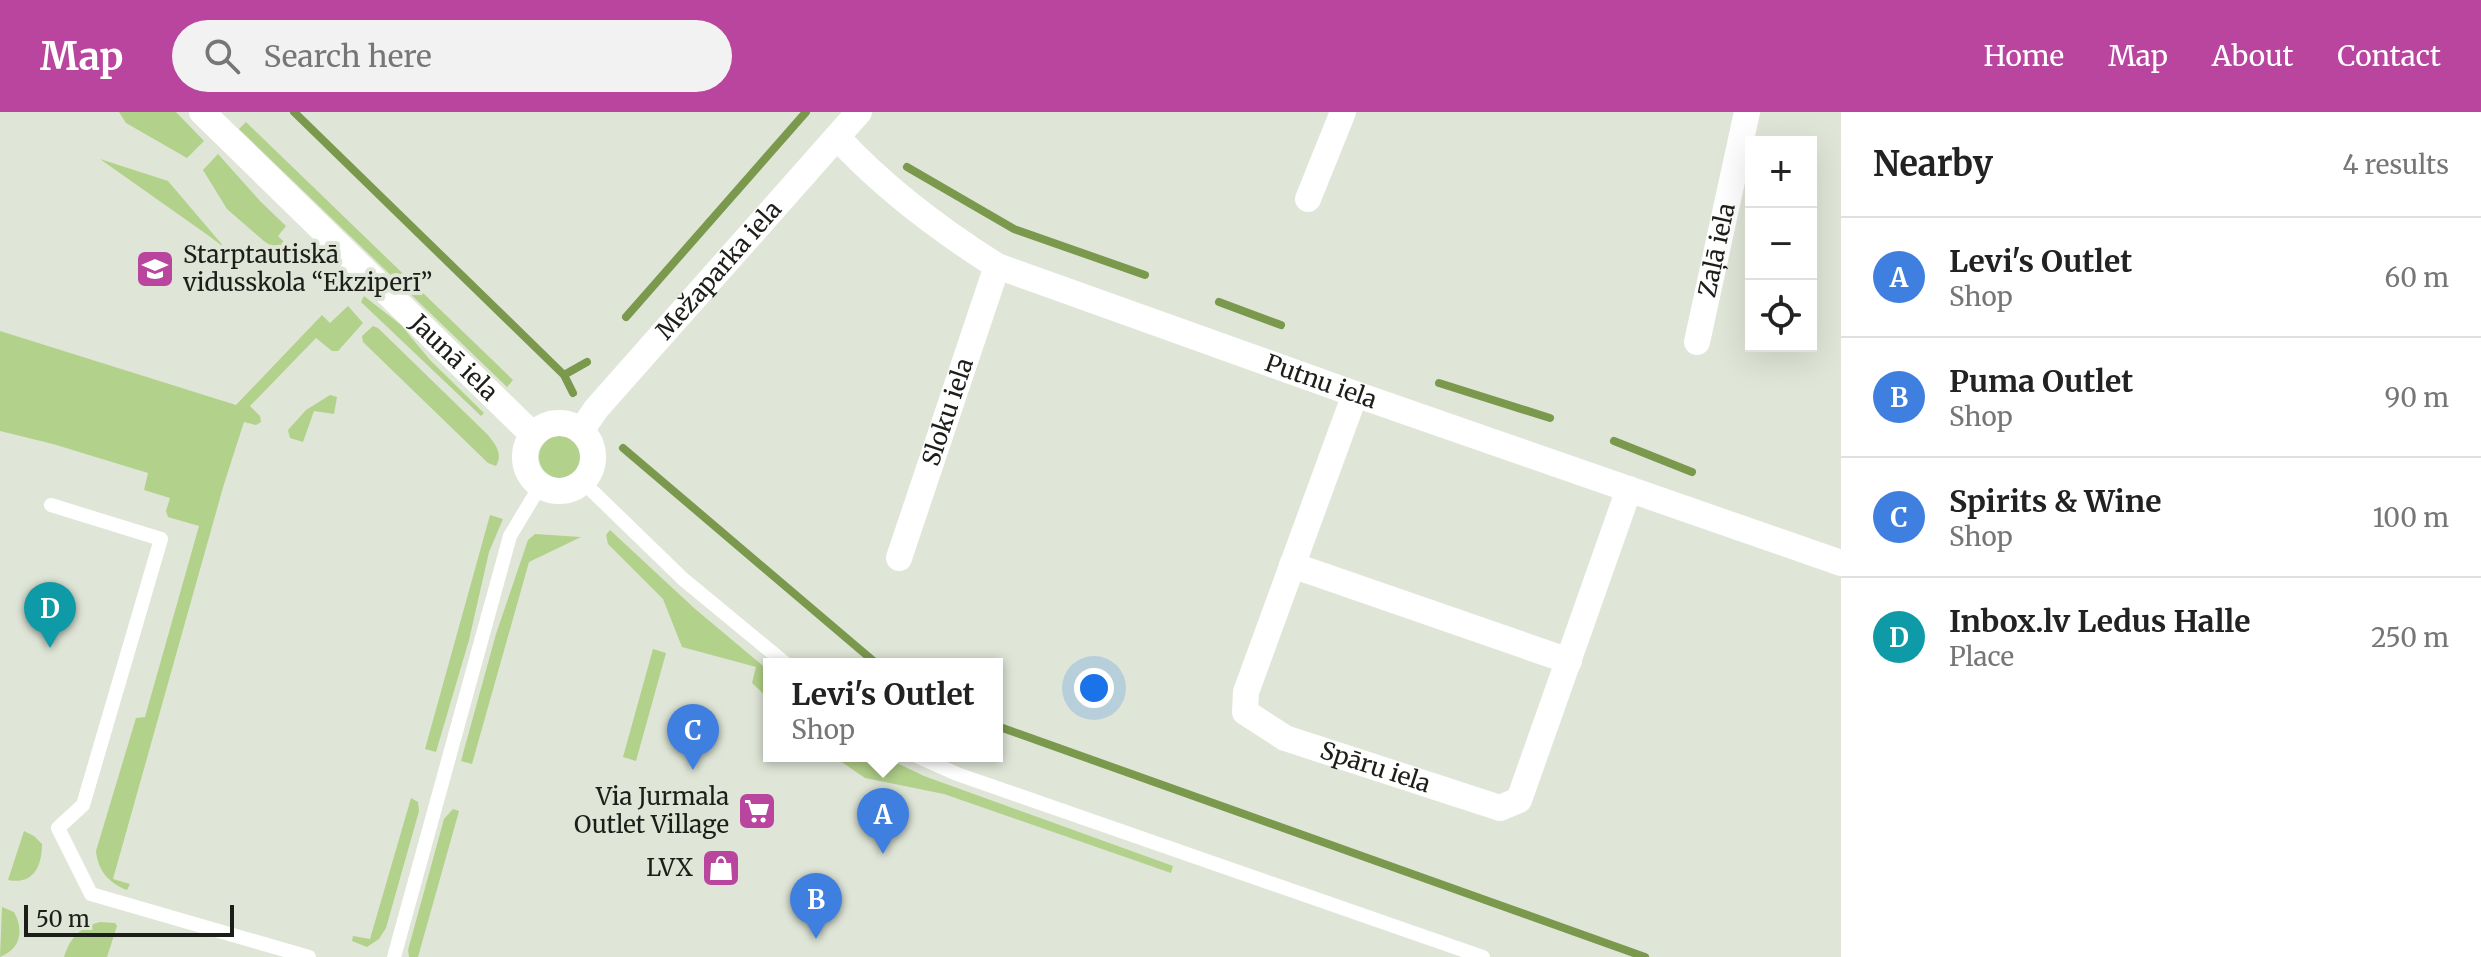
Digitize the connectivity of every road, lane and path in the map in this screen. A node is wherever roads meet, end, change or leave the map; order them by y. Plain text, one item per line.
1 (202, 112) edge
2 (859, 112) edge
3 (1343, 112) edge
4 (1747, 112) edge
5 (837, 137) junction
6 (1308, 199) dead end
7 (997, 266) junction
8 (1697, 342) dead end
9 (1355, 394) junction
10 (581, 431) junction
11 (533, 435) junction
12 (583, 482) junction
13 (540, 486) junction
14 (1629, 489) junction
15 (51, 505) dead end
16 (899, 558) dead end
17 (1841, 563) edge
18 (1292, 565) junction
19 (779, 658) edge
20 (1569, 661) junction
21 (930, 762) edge
22 (309, 957) edge
23 (394, 957) edge
24 (1483, 957) edge

1 - 11 street, Jaunā iela
2 - 5 street, Mežaparka iela
3 - 6 street
4 - 8 street, Zaļā iela
5 - 7 street, Putnu iela
5 - 10 street, Mežaparka iela
7 - 9 street, Putnu iela
7 - 16 street, Sloku iela
9 - 14 street, Putnu iela
9 - 18 street, Spāru iela
10 - 11 street
10 - 12 street
11 - 13 street
12 - 13 street
12 - 19 lane
13 - 23 lane
14 - 17 street, Putnu iela
14 - 20 street, Spāru iela
15 - 22 lane
18 - 20 street
18 - 20 street, Spāru iela
21 - 24 lane

